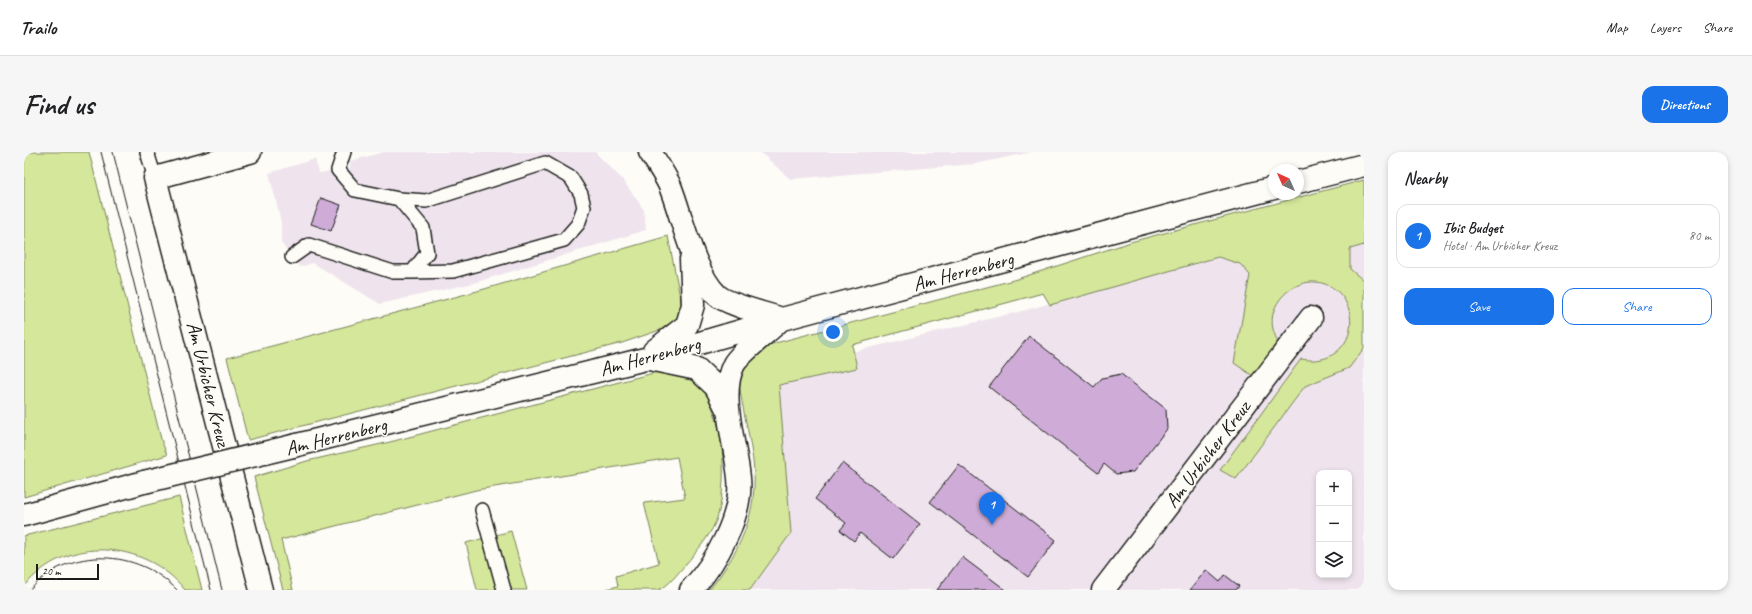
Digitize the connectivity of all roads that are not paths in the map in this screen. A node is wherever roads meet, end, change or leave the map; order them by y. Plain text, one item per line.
1 (147, 152) edge
2 (250, 152) edge
3 (344, 152) edge
4 (650, 152) edge
5 (1364, 165) edge
6 (155, 178) junction
7 (1304, 180) edge
8 (1268, 190) edge
9 (398, 199) junction
10 (690, 244) junction
11 (292, 257) dead end
12 (412, 272) junction
13 (1311, 318) dead end
14 (782, 319) junction
15 (645, 358) junction
16 (730, 414) junction
17 (482, 510) dead end
18 (24, 515) edge
19 (261, 590) edge
20 (504, 590) edge
21 (691, 590) edge
22 (1103, 590) edge

1 - 6 lane
2 - 6 main road
3 - 9 lane
4 - 10 main road
5 - 7 main road
6 - 19 main road, Am Urbicher Kreuz
8 - 14 main road, Am Herrenberg
9 - 12 lane
9 - 12 lane
10 - 14 main road
10 - 15 main road
11 - 12 lane
13 - 22 main road, Am Urbicher Kreuz
14 - 15 main road, Am Herrenberg
14 - 16 main road
15 - 16 main road
15 - 18 main road, Am Herrenberg, bridge
16 - 21 main road
17 - 20 lane

